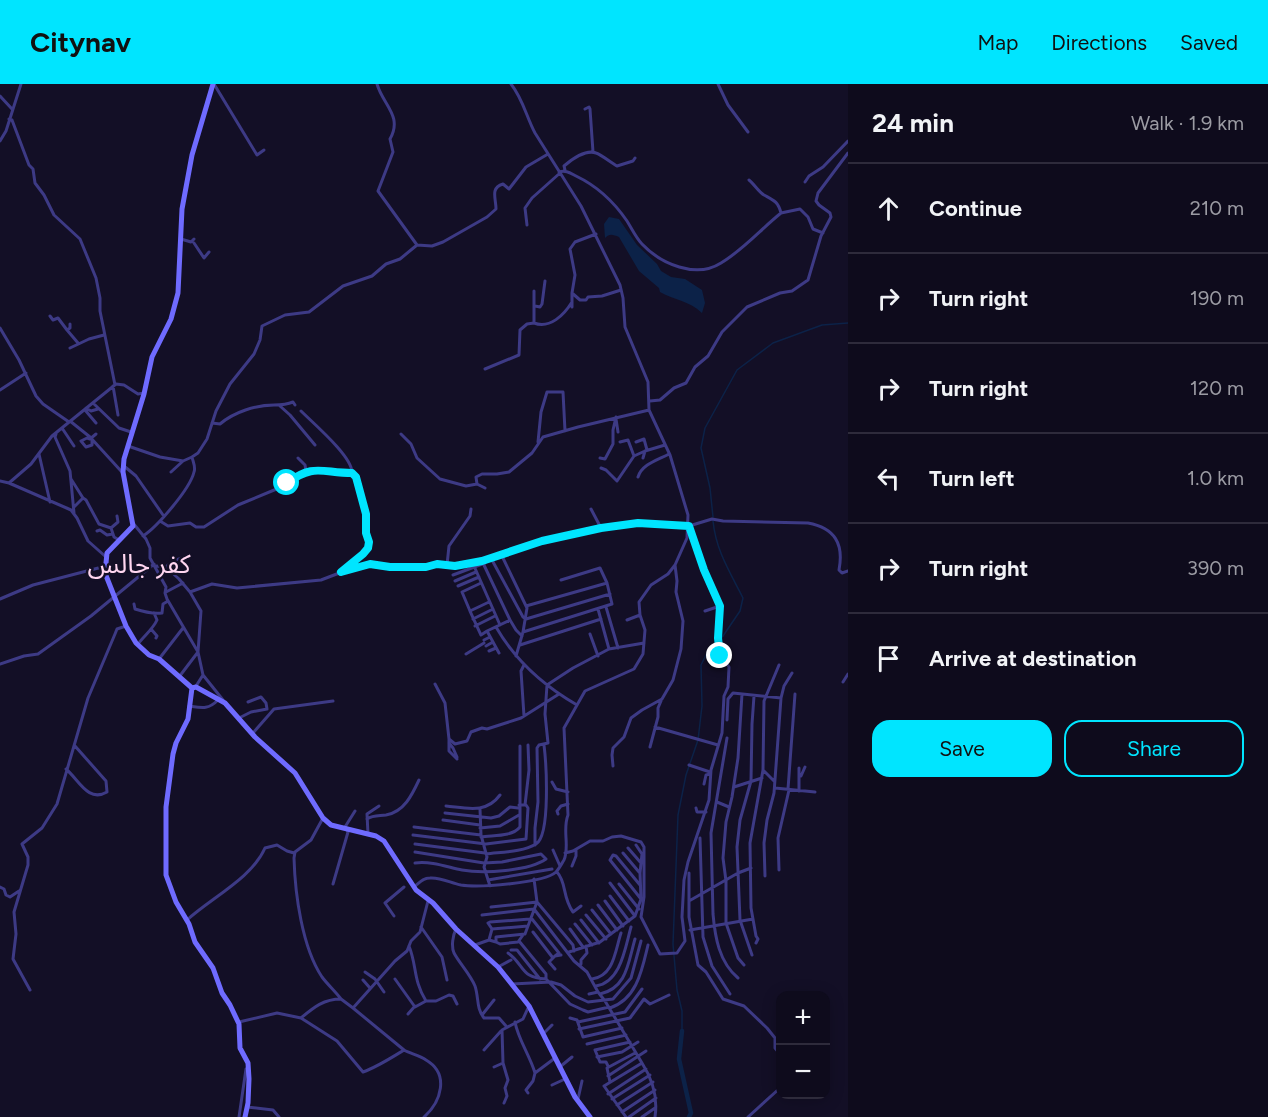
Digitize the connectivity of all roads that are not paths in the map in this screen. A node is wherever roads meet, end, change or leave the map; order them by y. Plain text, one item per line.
1 (21, 84) edge
2 (213, 84) edge
3 (377, 84) edge
4 (512, 84) edge
5 (718, 84) edge
6 (0, 96) edge
7 (12, 109) junction
8 (585, 109) dead end
9 (9, 119) junction
10 (748, 132) dead end
11 (0, 141) edge
12 (848, 141) edge
13 (264, 150) dead end
14 (593, 152) junction
15 (548, 153) junction
16 (848, 153) edge
17 (635, 158) dead end
18 (565, 170) junction
19 (560, 172) junction
20 (749, 180) dead end
21 (805, 182) dead end
22 (781, 213) junction
23 (527, 225) dead end
24 (823, 233) junction
25 (596, 234) junction
26 (181, 239) junction
27 (417, 245) junction
28 (208, 252) dead end
29 (545, 281) dead end
30 (621, 290) junction
31 (534, 291) dead end
32 (572, 293) junction
33 (535, 306) junction
34 (50, 316) dead end
35 (534, 323) junction
36 (70, 324) dead end
37 (0, 328) edge
38 (67, 330) junction
39 (104, 335) junction
40 (78, 344) junction
41 (70, 348) dead end
42 (485, 369) dead end
43 (26, 373) junction
44 (114, 386) junction
45 (0, 390) edge
46 (145, 393) junction
47 (650, 401) junction
48 (93, 403) junction
49 (279, 405) junction
50 (295, 405) dead end
51 (85, 409) junction
52 (98, 409) junction
53 (649, 410) junction
54 (301, 411) dead end
55 (118, 415) dead end
56 (616, 417) junction
57 (69, 422) junction
58 (96, 423) dead end
59 (212, 423) junction
60 (62, 428) junction
61 (565, 431) junction
62 (57, 432) junction
63 (132, 432) junction
64 (618, 432) dead end
65 (96, 434) dead end
66 (401, 434) dead end
67 (90, 439) junction
68 (620, 442) dead end
69 (636, 442) dead end
70 (538, 443) junction
71 (315, 445) dead end
72 (665, 445) junction
73 (74, 446) dead end
74 (128, 446) junction
75 (646, 450) junction
76 (39, 454) junction
77 (669, 454) junction
78 (634, 456) junction
79 (192, 457) junction
80 (298, 458) dead end
81 (600, 458) dead end
82 (643, 458) dead end
83 (183, 461) junction
84 (601, 468) dead end
85 (123, 469) junction
86 (171, 471) dead end
87 (306, 471) junction
88 (352, 473) junction
89 (638, 477) dead end
90 (71, 479) junction
91 (0, 481) edge
92 (9, 483) junction
93 (477, 484) junction
94 (485, 488) dead end
95 (73, 490) junction
96 (78, 490) junction
97 (83, 498) junction
98 (50, 502) junction
99 (74, 507) junction
100 (471, 508) dead end
101 (591, 509) dead end
102 (74, 515) junction
103 (163, 515) junction
104 (117, 516) dead end
105 (160, 521) junction
106 (132, 522) junction
107 (689, 526) junction
108 (111, 528) junction
109 (601, 528) junction
110 (97, 531) dead end
111 (112, 534) junction
112 (107, 535) junction
113 (143, 536) junction
114 (105, 540) dead end
115 (119, 540) junction
116 (106, 557) junction
117 (185, 557) dead end
118 (492, 560) junction
119 (483, 563) junction
120 (154, 565) junction
121 (447, 565) junction
122 (675, 565) junction
123 (106, 566) junction
124 (474, 566) junction
125 (166, 567) junction
126 (485, 569) junction
127 (848, 571) edge
128 (341, 572) junction
129 (488, 574) junction
130 (453, 575) dead end
131 (479, 578) junction
132 (561, 580) dead end
133 (455, 581) dead end
134 (492, 582) junction
135 (607, 583) junction
136 (183, 584) junction
137 (458, 586) dead end
138 (494, 587) junction
139 (485, 591) junction
140 (496, 591) junction
141 (190, 592) junction
142 (165, 593) junction
143 (610, 594) junction
144 (114, 596) junction
145 (487, 597) junction
146 (499, 597) junction
147 (0, 599) edge
148 (168, 602) junction
149 (490, 602) junction
150 (502, 603) junction
151 (134, 604) dead end
152 (526, 606) junction
153 (720, 606) junction
154 (606, 607) junction
155 (504, 608) junction
156 (598, 609) junction
157 (470, 611) junction
158 (494, 611) junction
159 (705, 611) dead end
160 (154, 613) junction
161 (640, 615) junction
162 (472, 619) junction
163 (525, 619) junction
164 (601, 619) junction
165 (510, 620) junction
166 (627, 620) dead end
167 (126, 626) junction
168 (475, 626) junction
169 (498, 626) junction
170 (158, 628) dead end
171 (183, 628) junction
172 (152, 630) junction
173 (487, 631) junction
174 (523, 634) junction
175 (590, 634) dead end
176 (490, 637) junction
177 (156, 638) dead end
178 (493, 642) junction
179 (485, 643) junction
180 (644, 643) junction
181 (138, 644) junction
182 (519, 645) junction
183 (496, 648) junction
184 (618, 648) junction
185 (609, 650) junction
186 (489, 651) dead end
187 (198, 652) junction
188 (498, 653) dead end
189 (466, 654) dead end
190 (516, 656) junction
191 (598, 656) junction
192 (159, 659) junction
193 (0, 664) edge
194 (524, 665) junction
195 (779, 665) dead end
196 (792, 673) dead end
197 (848, 674) edge
198 (203, 675) junction
199 (179, 677) junction
200 (843, 682) dead end
201 (435, 684) dead end
202 (547, 685) junction
203 (194, 687) junction
204 (559, 694) junction
205 (742, 694) junction
206 (795, 694) dead end
207 (754, 696) junction
208 (766, 697) junction
209 (781, 698) junction
210 (662, 699) junction
211 (218, 700) junction
212 (333, 701) dead end
213 (248, 702) dead end
214 (225, 703) junction
215 (545, 704) junction
216 (577, 705) junction
217 (189, 706) junction
218 (524, 716) junction
219 (239, 718) junction
220 (727, 720) dead end
221 (655, 727) junction
222 (252, 734) junction
223 (727, 738) dead end
224 (544, 744) junction
225 (528, 745) dead end
226 (718, 745) junction
227 (75, 746) junction
228 (520, 746) dead end
229 (650, 747) dead end
230 (689, 765) dead end
231 (614, 766) dead end
232 (805, 767) dead end
233 (799, 768) dead end
234 (66, 769) junction
235 (763, 770) junction
236 (710, 773) junction
237 (800, 777) junction
238 (762, 778) junction
239 (419, 780) dead end
240 (751, 781) junction
241 (552, 782) dead end
242 (775, 782) junction
243 (704, 784) dead end
244 (734, 787) junction
245 (774, 788) junction
246 (788, 790) junction
247 (800, 791) junction
248 (568, 792) junction
249 (815, 792) dead end
250 (500, 795) dead end
251 (717, 802) junction
252 (568, 804) junction
253 (525, 805) junction
254 (379, 806) dead end
255 (446, 806) dead end
256 (519, 807) junction
257 (729, 807) junction
258 (696, 808) dead end
259 (480, 809) junction
260 (354, 811) dead end
261 (706, 812) junction
262 (445, 813) dead end
263 (558, 814) dead end
264 (519, 815) junction
265 (480, 816) junction
266 (323, 818) junction
267 (367, 819) junction
268 (443, 820) dead end
269 (414, 827) dead end
270 (480, 827) junction
271 (346, 829) junction
272 (368, 834) junction
273 (413, 835) dead end
274 (481, 836) junction
275 (700, 838) dead end
276 (415, 844) dead end
277 (483, 844) junction
278 (535, 844) junction
279 (636, 845) dead end
280 (628, 849) dead end
281 (553, 850) dead end
282 (576, 850) junction
283 (295, 852) junction
284 (415, 852) dead end
285 (486, 853) junction
286 (566, 853) junction
287 (623, 853) dead end
288 (416, 862) dead end
289 (484, 863) junction
290 (641, 863) junction
291 (560, 866) junction
292 (572, 866) dead end
293 (751, 868) junction
294 (552, 869) dead end
295 (485, 870) junction
296 (779, 870) dead end
297 (555, 872) junction
298 (640, 873) junction
299 (688, 873) dead end
300 (738, 873) junction
301 (765, 876) dead end
302 (534, 879) junction
303 (488, 880) junction
304 (553, 880) dead end
305 (726, 881) junction
306 (610, 883) dead end
307 (333, 884) dead end
308 (619, 884) dead end
309 (490, 886) junction
310 (641, 886) junction
311 (0, 887) edge
312 (404, 887) dead end
313 (414, 887) junction
314 (713, 888) junction
315 (20, 889) junction
316 (700, 894) junction
317 (610, 896) dead end
318 (428, 899) junction
319 (641, 899) junction
320 (605, 901) dead end
321 (537, 902) junction
322 (689, 902) junction
323 (580, 906) dead end
324 (598, 906) dead end
325 (491, 907) dead end
326 (534, 909) junction
327 (639, 909) junction
328 (592, 910) dead end
329 (573, 912) junction
330 (482, 915) dead end
331 (586, 915) dead end
332 (394, 916) dead end
333 (635, 916) junction
334 (576, 917) dead end
335 (531, 918) junction
336 (753, 919) junction
337 (187, 920) junction
338 (581, 920) dead end
339 (740, 920) junction
340 (629, 921) junction
341 (726, 923) junction
342 (575, 924) dead end
343 (528, 926) junction
344 (623, 926) junction
345 (421, 927) junction
346 (631, 927) dead end
347 (714, 927) junction
348 (456, 929) junction
349 (492, 929) junction
350 (570, 929) dead end
351 (702, 929) junction
352 (690, 930) junction
353 (533, 932) dead end
354 (619, 932) junction
355 (611, 934) junction
356 (523, 935) junction
357 (606, 939) junction
358 (635, 939) dead end
359 (489, 940) junction
360 (519, 941) junction
361 (641, 941) dead end
362 (496, 942) junction
363 (599, 943) junction
364 (756, 943) dead end
365 (475, 945) junction
366 (592, 945) junction
367 (648, 945) dead end
368 (409, 946) junction
369 (584, 946) junction
370 (574, 951) junction
371 (568, 952) junction
372 (561, 955) dead end
373 (752, 955) dead end
374 (554, 957) junction
375 (511, 960) dead end
376 (744, 965) dead end
377 (581, 966) junction
378 (498, 967) junction
379 (555, 969) dead end
380 (365, 972) dead end
381 (738, 978) dead end
382 (395, 979) dead end
383 (540, 979) junction
384 (592, 979) junction
385 (363, 980) dead end
386 (447, 980) dead end
387 (547, 980) junction
388 (377, 981) junction
389 (512, 984) junction
390 (596, 987) junction
391 (370, 988) junction
392 (642, 989) dead end
393 (30, 990) dead end
394 (384, 992) dead end
395 (599, 993) junction
396 (589, 994) dead end
397 (730, 994) dead end
398 (669, 995) dead end
399 (341, 999) junction
400 (426, 1000) junction
401 (494, 1000) dead end
402 (605, 1001) junction
403 (588, 1002) junction
404 (419, 1003) junction
405 (457, 1004) dead end
406 (529, 1006) junction
407 (353, 1008) junction
408 (609, 1008) junction
409 (583, 1010) junction
410 (408, 1014) dead end
411 (482, 1015) junction
412 (614, 1015) junction
413 (301, 1018) junction
414 (570, 1018) dead end
415 (238, 1022) junction
416 (515, 1022) junction
417 (578, 1022) junction
418 (618, 1022) junction
419 (552, 1025) dead end
420 (506, 1026) junction
421 (622, 1028) junction
422 (502, 1029) junction
423 (579, 1029) junction
424 (543, 1034) junction
425 (626, 1035) junction
426 (630, 1042) junction
427 (639, 1042) dead end
428 (587, 1044) dead end
429 (632, 1046) junction
430 (776, 1048) edge
431 (404, 1050) junction
432 (484, 1050) dead end
433 (646, 1051) dead end
434 (611, 1054) junction
435 (637, 1054) junction
436 (572, 1057) dead end
437 (597, 1057) junction
438 (555, 1058) junction
439 (246, 1060) junction
440 (503, 1063) junction
441 (613, 1063) junction
442 (642, 1063) junction
443 (609, 1066) junction
444 (494, 1067) dead end
445 (559, 1067) junction
446 (646, 1069) junction
447 (536, 1073) junction
448 (650, 1075) junction
449 (608, 1076) junction
450 (565, 1079) junction
451 (582, 1081) dead end
452 (610, 1082) junction
453 (653, 1082) junction
454 (552, 1084) dead end
455 (655, 1090) junction
456 (776, 1092) edge
457 (528, 1093) dead end
458 (608, 1094) junction
459 (656, 1098) junction
460 (612, 1099) junction
461 (576, 1100) junction
462 (504, 1103) dead end
463 (617, 1105) junction
464 (247, 1107) junction
465 (656, 1107) junction
466 (622, 1112) junction
467 (239, 1117) edge
468 (244, 1117) edge
469 (279, 1117) edge
470 (424, 1117) edge
471 (590, 1117) edge
472 (628, 1117) edge
473 (642, 1117) edge
474 (656, 1117) edge
475 (748, 1117) edge

1 - 7 street
2 - 13 street
2 - 26 street
3 - 27 street
4 - 15 street
5 - 10 street
6 - 7 street
7 - 9 street
8 - 14 street
9 - 11 street
9 - 39 street
12 - 21 street
14 - 17 street
14 - 18 street
15 - 19 street
15 - 27 street
16 - 24 street
18 - 19 street
18 - 22 street
19 - 23 street
19 - 25 street
20 - 22 street
22 - 24 street
24 - 47 street
25 - 30 street
25 - 32 street
26 - 28 street
26 - 46 street
27 - 59 street
29 - 33 street
30 - 32 street
30 - 47 street
31 - 33 street
32 - 35 street
33 - 35 street
34 - 38 street
35 - 42 street
36 - 38 street
37 - 43 street
38 - 40 street
39 - 40 street
39 - 44 street
40 - 41 street
43 - 45 street
43 - 57 street
44 - 46 street
44 - 48 street
44 - 55 street
46 - 63 street
47 - 53 street
48 - 51 street
48 - 52 street
49 - 50 street
49 - 59 street
49 - 71 street
51 - 52 street
51 - 57 street
51 - 58 street
52 - 63 street
53 - 56 street
53 - 72 street
54 - 88 street
56 - 61 street
56 - 64 street
56 - 81 street
57 - 60 street
57 - 67 street
59 - 79 street
60 - 62 street
60 - 73 street
61 - 70 street
61 - 70 street
62 - 76 street
62 - 90 street
63 - 74 street
65 - 67 street
66 - 93 street
67 - 85 street
68 - 78 street
69 - 75 street
70 - 93 street
72 - 75 street
72 - 77 street
74 - 83 street
74 - 85 street
75 - 78 street
75 - 82 street
76 - 92 street
76 - 98 street
77 - 89 street
77 - 107 street
78 - 84 street
79 - 83 street
79 - 103 street
80 - 87 street
83 - 86 street
85 - 103 street
85 - 106 street
87 - 88 street
87 - 105 street
88 - 128 street
90 - 95 street
90 - 96 street
91 - 92 street
92 - 98 street
93 - 94 street
95 - 96 street
95 - 99 street
96 - 97 street
97 - 99 street
97 - 108 street
98 - 102 street
99 - 102 street
100 - 121 street
101 - 109 street
102 - 116 street
103 - 105 street
104 - 108 street
105 - 113 street
106 - 113 street
106 - 115 street
107 - 109 street
107 - 122 street
107 - 127 street
107 - 153 street
108 - 111 street
109 - 121 street
110 - 112 street
111 - 112 street
111 - 115 street
112 - 114 street
113 - 120 street
115 - 116 street
116 - 123 street
117 - 125 street
118 - 119 street
118 - 152 street
118 - 163 street
119 - 124 street
119 - 126 street
120 - 125 street
120 - 142 street
120 - 144 street
121 - 128 street
122 - 161 street
122 - 210 street
123 - 144 street
123 - 147 street
124 - 130 street
124 - 131 street
125 - 136 street
126 - 129 street
126 - 131 street
128 - 141 street
129 - 131 street
129 - 134 street
131 - 133 street
131 - 134 street
131 - 137 street
131 - 139 street
131 - 157 street
132 - 135 street
134 - 138 street
135 - 143 street
135 - 152 street
136 - 141 street
136 - 142 street
138 - 139 street
138 - 140 street
139 - 145 street
140 - 145 street
140 - 146 street
141 - 187 street
142 - 148 street
143 - 154 street
143 - 163 street
144 - 167 street
144 - 193 street
145 - 149 street
146 - 149 street
146 - 150 street
148 - 160 street
148 - 171 street
149 - 157 street
149 - 158 street
150 - 155 street
150 - 158 street
151 - 160 street
152 - 163 street
153 - 159 street
153 - 226 street
154 - 156 street
154 - 184 street
155 - 158 street
155 - 165 street
156 - 164 street
156 - 174 street
157 - 162 street
158 - 162 street
158 - 168 street
158 - 169 street
160 - 172 street
161 - 166 street
161 - 180 street
162 - 168 street
163 - 174 street
164 - 182 street
164 - 185 street
165 - 169 street
165 - 174 street
167 - 181 street
167 - 227 street
168 - 173 street
169 - 173 street
169 - 190 street
170 - 172 street
171 - 187 street
171 - 192 street
172 - 177 street
172 - 181 street
173 - 176 street
174 - 182 street
175 - 191 street
176 - 178 street
176 - 179 street
178 - 179 street
178 - 183 street
179 - 189 street
180 - 184 street
180 - 216 street
181 - 192 street
182 - 190 street
183 - 186 street
183 - 188 street
184 - 185 street
185 - 191 street
187 - 198 street
187 - 199 street
190 - 194 street
191 - 202 street
192 - 199 street
194 - 202 street
194 - 218 street
195 - 208 street
196 - 209 street
197 - 200 street
198 - 203 street
198 - 214 street
199 - 203 street
201 - 218 street
202 - 204 street
202 - 215 street
203 - 211 street
203 - 217 street
204 - 215 street
204 - 216 street
205 - 207 street
205 - 220 street
205 - 244 street
206 - 246 street
207 - 208 street
207 - 240 street
208 - 209 street
208 - 235 street
209 - 242 street
210 - 221 street
210 - 231 street
211 - 214 street
211 - 217 street
212 - 222 street
213 - 219 street
214 - 219 street
215 - 218 street
215 - 224 street
216 - 248 street
217 - 337 street
219 - 222 street
221 - 226 street
221 - 229 street
222 - 266 street
223 - 251 street
224 - 278 street
224 - 278 street
225 - 253 street
226 - 236 street
227 - 234 street
227 - 234 street
228 - 256 street
230 - 236 street
232 - 237 street
233 - 237 street
234 - 315 street
235 - 238 street
235 - 242 street
236 - 243 street
236 - 261 street
237 - 247 street
238 - 240 street
238 - 293 street
239 - 267 street
240 - 244 street
240 - 300 street
241 - 248 street
242 - 245 street
244 - 257 street
245 - 246 street
245 - 301 street
246 - 247 street
246 - 296 street
247 - 249 street
248 - 252 street
250 - 259 street
251 - 257 street
251 - 314 street
252 - 263 street
252 - 286 street
253 - 256 street
253 - 277 street
254 - 267 street
255 - 259 street
256 - 264 street
256 - 265 street
257 - 305 street
258 - 261 street
259 - 265 street
260 - 271 street
261 - 282 street
262 - 265 street
264 - 270 street
264 - 274 street
265 - 270 street
266 - 271 street
266 - 283 street
267 - 272 street
268 - 270 street
269 - 274 street
270 - 274 street
271 - 272 street
271 - 307 street
272 - 313 street
273 - 277 street
274 - 277 street
275 - 316 street
276 - 285 street
277 - 285 street
278 - 285 street
279 - 290 street
280 - 290 street
281 - 291 street
282 - 286 street
282 - 292 street
283 - 337 street
283 - 399 street
284 - 289 street
285 - 289 street
286 - 291 street
287 - 298 street
288 - 295 street
289 - 295 street
289 - 295 street
290 - 298 street
291 - 297 street
293 - 300 street
293 - 336 street
294 - 303 street
295 - 303 street
297 - 302 street
297 - 304 street
297 - 329 street
298 - 310 street
299 - 322 street
300 - 305 street
300 - 339 street
302 - 309 street
302 - 321 street
303 - 309 street
305 - 314 street
305 - 341 street
306 - 333 street
308 - 327 street
309 - 313 street
310 - 319 street
310 - 319 street
311 - 315 street
312 - 332 street
313 - 318 street
314 - 316 street
314 - 347 street
315 - 393 street
316 - 322 street
316 - 351 street
317 - 340 street
318 - 345 street
318 - 348 street
319 - 327 street
320 - 344 street
321 - 325 street
321 - 326 street
321 - 370 street
322 - 352 street
323 - 329 street
324 - 354 street
326 - 330 street
326 - 335 street
326 - 371 street
327 - 333 street
328 - 355 street
329 - 334 street
331 - 357 street
333 - 340 street
335 - 343 street
335 - 349 street
335 - 374 street
336 - 339 street
336 - 364 street
337 - 415 street
338 - 363 street
339 - 341 street
339 - 373 street
340 - 344 street
341 - 347 street
341 - 376 street
342 - 366 street
343 - 349 street
343 - 356 street
344 - 354 street
345 - 368 street
345 - 386 street
346 - 390 street
347 - 351 street
347 - 381 street
348 - 365 street
348 - 411 street
349 - 359 street
350 - 369 street
351 - 352 street
351 - 397 street
352 - 430 street
353 - 374 street
354 - 355 street
354 - 384 street
355 - 357 street
356 - 360 street
356 - 362 street
357 - 363 street
358 - 395 street
359 - 362 street
359 - 365 street
360 - 362 street
360 - 387 street
361 - 402 street
363 - 366 street
365 - 378 street
366 - 369 street
367 - 408 street
368 - 388 street
368 - 400 street
369 - 370 street
369 - 377 street
370 - 371 street
371 - 377 street
372 - 374 street
374 - 379 street
375 - 378 street
377 - 384 street
378 - 389 street
380 - 388 street
382 - 404 street
383 - 383 street
383 - 387 street
384 - 390 street
385 - 391 street
387 - 389 street
387 - 403 street
387 - 409 street
388 - 391 street
388 - 394 street
389 - 406 street
390 - 395 street
391 - 407 street
392 - 412 street
395 - 396 street
395 - 402 street
398 - 418 street
399 - 407 street
399 - 413 street
400 - 404 street
400 - 405 street
401 - 411 street
402 - 403 street
402 - 408 street
403 - 409 street
404 - 410 street
406 - 416 street
406 - 424 street
407 - 431 street
408 - 409 street
408 - 412 street
411 - 420 street
412 - 417 street
412 - 418 street
413 - 415 street
413 - 431 street
414 - 417 street
415 - 439 street
416 - 420 street
416 - 447 street
417 - 423 street
418 - 421 street
418 - 423 street
419 - 424 street
420 - 422 street
421 - 423 street
421 - 425 street
422 - 432 street
422 - 440 street
424 - 438 street
425 - 426 street
425 - 428 street
426 - 429 street
426 - 437 street
427 - 429 street
429 - 434 street
429 - 435 street
431 - 470 street
433 - 435 street
434 - 437 street
434 - 441 street
435 - 441 street
435 - 442 street
435 - 449 street
436 - 445 street
437 - 443 street
438 - 445 street
438 - 447 street
439 - 464 street
439 - 467 street
440 - 444 street
440 - 462 street
441 - 443 street
442 - 446 street
442 - 452 street
443 - 449 street
445 - 450 street
446 - 448 street
446 - 458 street
447 - 457 street
448 - 453 street
448 - 460 street
449 - 452 street
450 - 454 street
450 - 461 street
451 - 461 street
452 - 458 street
453 - 455 street
453 - 463 street
455 - 459 street
455 - 466 street
456 - 475 street
458 - 460 street
459 - 465 street
459 - 472 street
460 - 463 street
461 - 471 street
463 - 466 street
464 - 468 street
464 - 469 street
465 - 473 street
465 - 474 street
466 - 472 street

